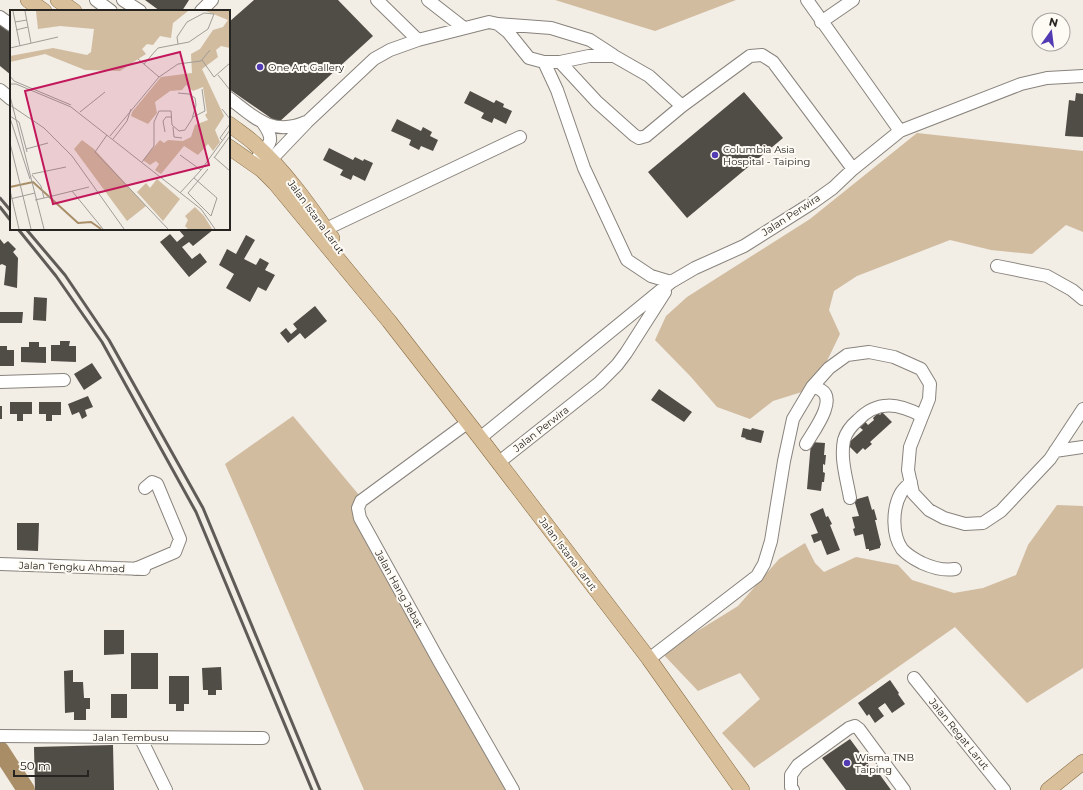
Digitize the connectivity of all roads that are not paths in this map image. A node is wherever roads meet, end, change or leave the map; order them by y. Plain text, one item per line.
1 (16, 0) edge
2 (28, 0) edge
3 (58, 0) edge
4 (96, 0) edge
5 (124, 0) edge
6 (212, 0) edge
7 (378, 0) edge
8 (428, 0) edge
9 (807, 0) edge
10 (853, 0) edge
11 (30, 10) edge
12 (43, 10) edge
13 (73, 10) edge
14 (110, 10) edge
15 (139, 10) edge
16 (202, 10) edge
17 (0, 17) edge
18 (821, 22) junction
19 (10, 24) edge
20 (498, 24) junction
21 (464, 28) junction
22 (418, 40) junction
23 (614, 56) junction
24 (544, 62) junction
25 (560, 62) junction
26 (1083, 76) edge
27 (0, 90) edge
28 (10, 97) edge
29 (230, 99) edge
30 (682, 106) junction
31 (307, 122) junction
32 (263, 123) junction
33 (230, 125) edge
34 (900, 131) junction
35 (520, 137) dead end
36 (231, 150) edge
37 (262, 161) junction
38 (853, 169) junction
39 (326, 229) junction
40 (997, 266) dead end
41 (670, 282) junction
42 (1083, 299) edge
43 (389, 321) junction
44 (64, 380) dead end
45 (0, 382) edge
46 (812, 386) junction
47 (1083, 408) edge
48 (922, 416) junction
49 (467, 422) junction
50 (480, 438) junction
51 (806, 444) dead end
52 (1083, 447) edge
53 (1055, 451) junction
54 (498, 463) junction
55 (911, 482) junction
56 (145, 488) dead end
57 (850, 498) dead end
58 (0, 564) edge
59 (955, 569) dead end
60 (649, 659) junction
61 (914, 678) dead end
62 (0, 736) edge
63 (140, 737) junction
64 (263, 738) dead end
65 (1083, 762) edge
66 (166, 790) edge
67 (513, 790) edge
68 (742, 790) edge
69 (793, 790) edge
70 (904, 790) edge
71 (1004, 790) edge
72 (1048, 790) edge

1 - 11 main road
2 - 12 main road
3 - 13 main road
4 - 14 street
5 - 15 street
6 - 16 street
7 - 22 street
8 - 21 street
9 - 18 street
10 - 18 street
17 - 19 street
18 - 34 street
20 - 21 street
20 - 23 street
20 - 24 street
21 - 22 street
22 - 31 street
23 - 25 street
23 - 30 street
24 - 25 street
24 - 41 street
25 - 30 street
26 - 34 street, Jalan Perwira
27 - 28 street
29 - 32 street
30 - 38 street
31 - 32 street
31 - 37 street
32 - 37 street
33 - 37 main road, Jalan Istana Larut
34 - 38 street, Jalan Perwira
35 - 39 street
36 - 37 main road, Jalan Istana Larut
37 - 39 main road, Jalan Istana Larut
37 - 43 main road, Jalan Istana Larut
38 - 41 street, Jalan Perwira
39 - 43 main road, Jalan Istana Larut
40 - 42 street
41 - 50 street, Jalan Perwira
41 - 54 street, Jalan Perwira
43 - 49 main road, Jalan Istana Larut
44 - 45 street
46 - 48 street
46 - 51 street
46 - 60 street
47 - 53 street
48 - 55 street
48 - 57 street
49 - 50 main road, Jalan Istana Larut
49 - 67 street, Jalan Hang Jebat
50 - 54 main road, Jalan Istana Larut
52 - 53 street
53 - 55 street
54 - 60 main road, Jalan Istana Larut
55 - 59 street
56 - 58 street, Jalan Tengku Ahmad
60 - 68 main road, Jalan Istana Larut
61 - 71 street, Jalan Regat Larut
62 - 63 street, Jalan Tembusu
63 - 64 street, Jalan Tembusu
63 - 66 street
65 - 72 main road
69 - 70 street

